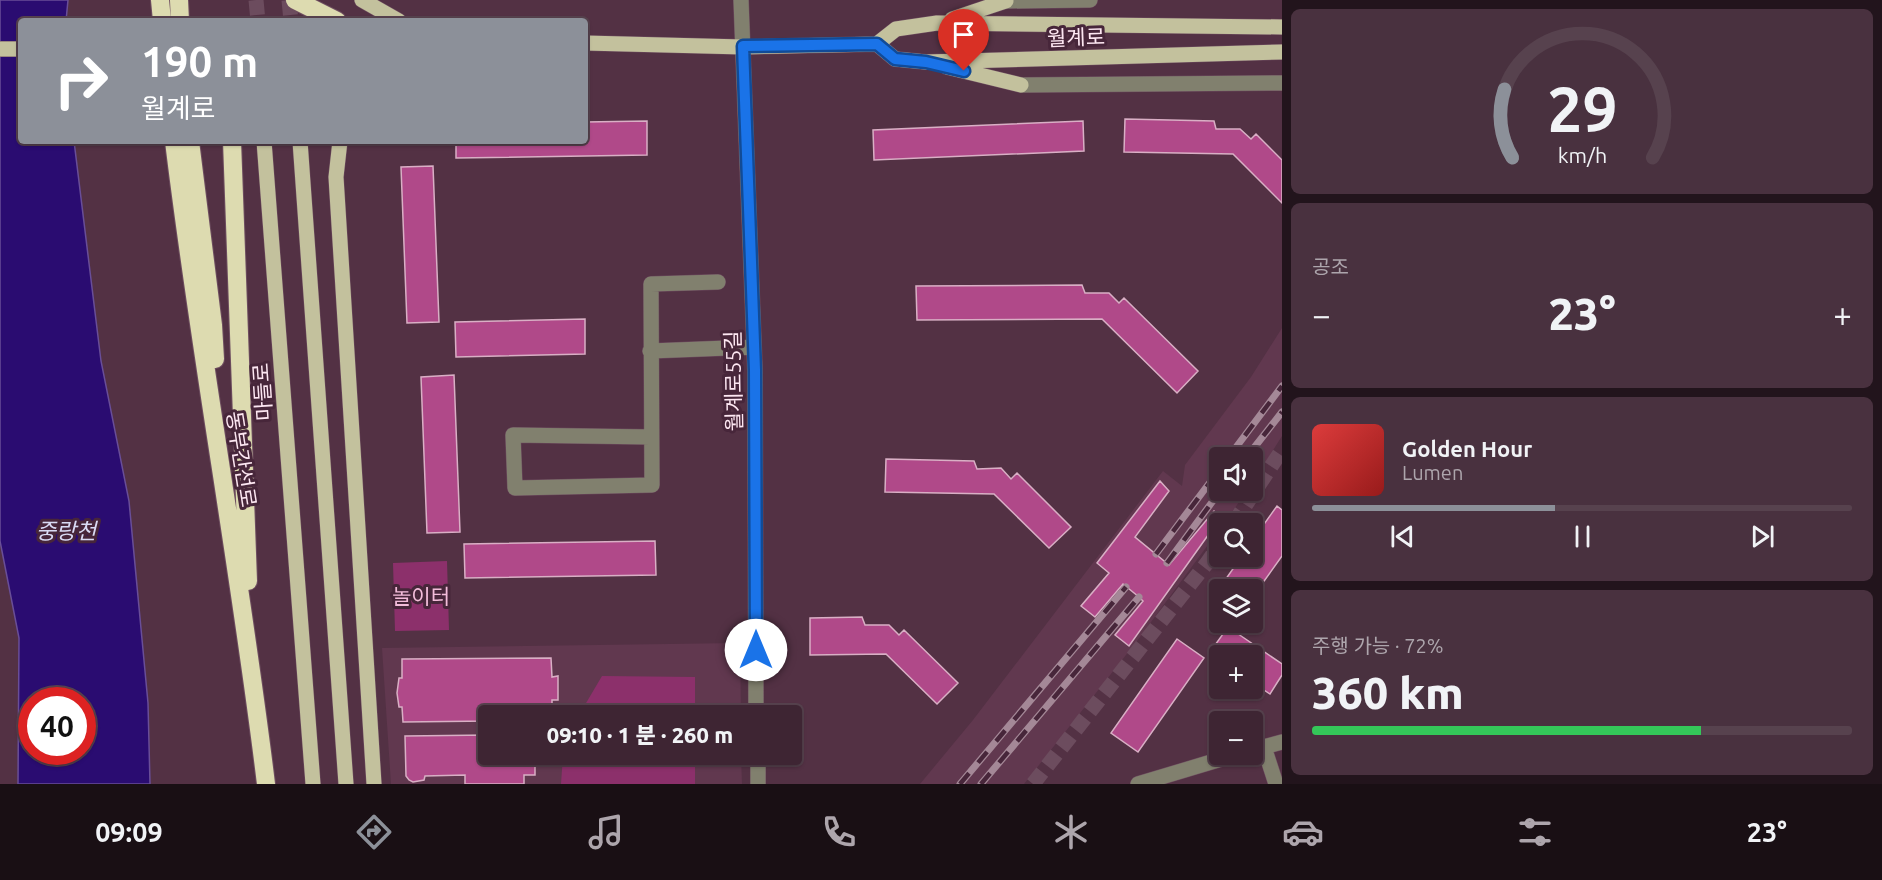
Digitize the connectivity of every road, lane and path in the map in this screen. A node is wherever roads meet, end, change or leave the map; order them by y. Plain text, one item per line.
1 (160, 0) edge
2 (179, 0) edge
3 (295, 0) edge
4 (362, 0) edge
5 (741, 0) edge
6 (1090, 0) edge
7 (1006, 1) edge
8 (162, 18) edge
9 (180, 18) edge
10 (331, 18) edge
11 (394, 18) edge
12 (937, 23) junction
13 (1282, 27) edge
14 (588, 44) edge
15 (877, 44) junction
16 (743, 46) junction
17 (0, 49) edge
18 (18, 49) edge
19 (1282, 52) edge
20 (926, 62) junction
21 (1282, 83) edge
22 (1021, 85) joint
23 (174, 144) edge
24 (190, 144) edge
25 (232, 144) edge
26 (264, 144) edge
27 (300, 144) edge
28 (340, 144) edge
29 (717, 282) dead end
30 (754, 347) junction
31 (650, 351) junction
32 (211, 409) junction
33 (651, 437) junction
34 (251, 663) junction
35 (756, 705) edge
36 (1282, 742) edge
37 (1263, 748) edge
38 (1263, 759) edge
39 (758, 765) edge
40 (1211, 765) edge
41 (1180, 778) edge
42 (266, 784) edge
43 (313, 784) edge
44 (346, 784) edge
45 (374, 784) edge
46 (758, 784) edge
47 (1138, 784) edge
48 (1276, 784) edge

1 - 8 highway
2 - 9 highway
3 - 10 highway
4 - 11 main road
5 - 16 street, 월계로55길
6 - 7 street
7 - 12 main road
12 - 13 main road, 월계로
12 - 15 main road, 월계로
14 - 16 main road
15 - 16 main road
15 - 20 main road, 월계로
16 - 30 street, 월계로55길
17 - 18 main road
19 - 20 main road, 월계로
20 - 22 main road
21 - 22 street
23 - 32 highway, 동부간선로
24 - 32 highway
25 - 34 highway
26 - 43 main road, 마들로
27 - 44 main road
28 - 45 main road
29 - 31 street
30 - 31 street
30 - 35 street, 월계로55길
31 - 33 street
32 - 34 highway, 동부간선로
33 - 33 street
34 - 42 highway, 동부간선로
36 - 37 street
38 - 48 street
39 - 46 street
40 - 41 street
41 - 47 street

